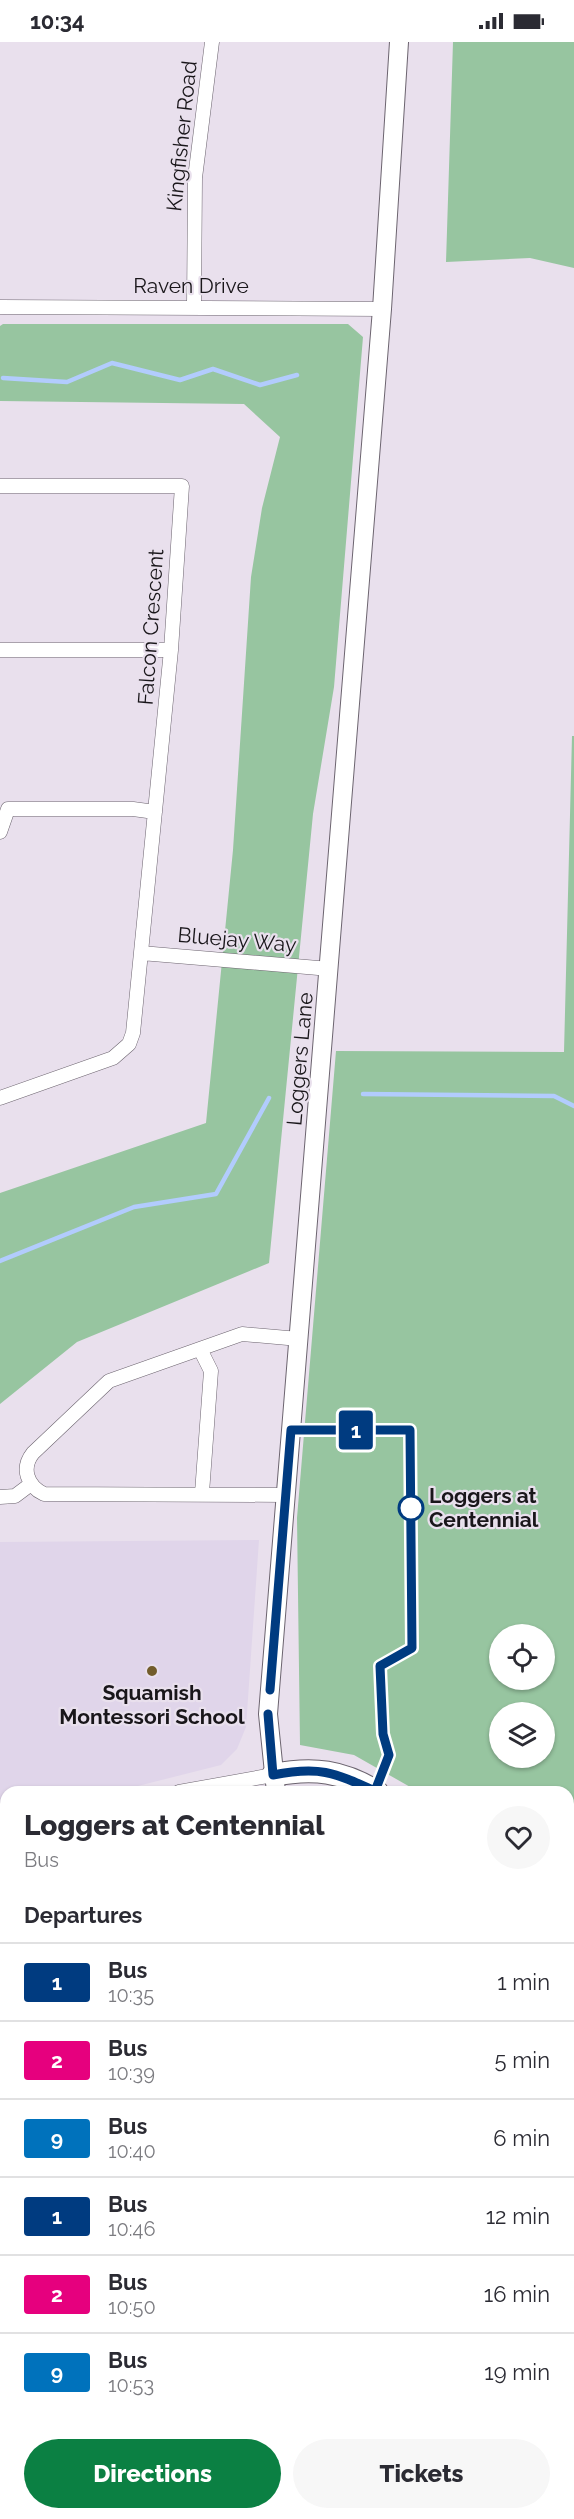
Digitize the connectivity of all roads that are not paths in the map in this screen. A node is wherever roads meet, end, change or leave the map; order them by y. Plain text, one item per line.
1 (212, 42) edge
2 (399, 42) edge
3 (0, 307) edge
4 (195, 307) junction
5 (382, 309) junction
6 (0, 486) edge
7 (0, 650) edge
8 (171, 650) junction
9 (155, 812) junction
10 (0, 832) edge
11 (141, 953) junction
12 (330, 969) junction
13 (0, 1098) edge
14 (299, 1339) junction
15 (200, 1349) junction
16 (31, 1484) junction
17 (202, 1493) junction
18 (286, 1495) junction
19 (0, 1497) edge
20 (274, 1784) edge
21 (250, 1786) edge
22 (364, 1786) edge

1 - 4 street, Kingfisher Road
2 - 5 street, Loggers Lane
3 - 4 street, Raven Drive
4 - 5 street, Raven Drive
5 - 12 street, Loggers Lane
6 - 8 street, Falcon Crescent
7 - 8 street
8 - 9 street, Falcon Crescent
9 - 10 street
9 - 11 street, Falcon Crescent
11 - 12 street, Bluejay Way
11 - 13 street, Falcon Crescent
12 - 14 street, Loggers Lane
14 - 15 street
14 - 18 street, Loggers Lane
15 - 16 street
15 - 17 street
16 - 17 street
16 - 19 street
17 - 18 street
18 - 20 street, Loggers Lane
20 - 21 street
20 - 22 highway

